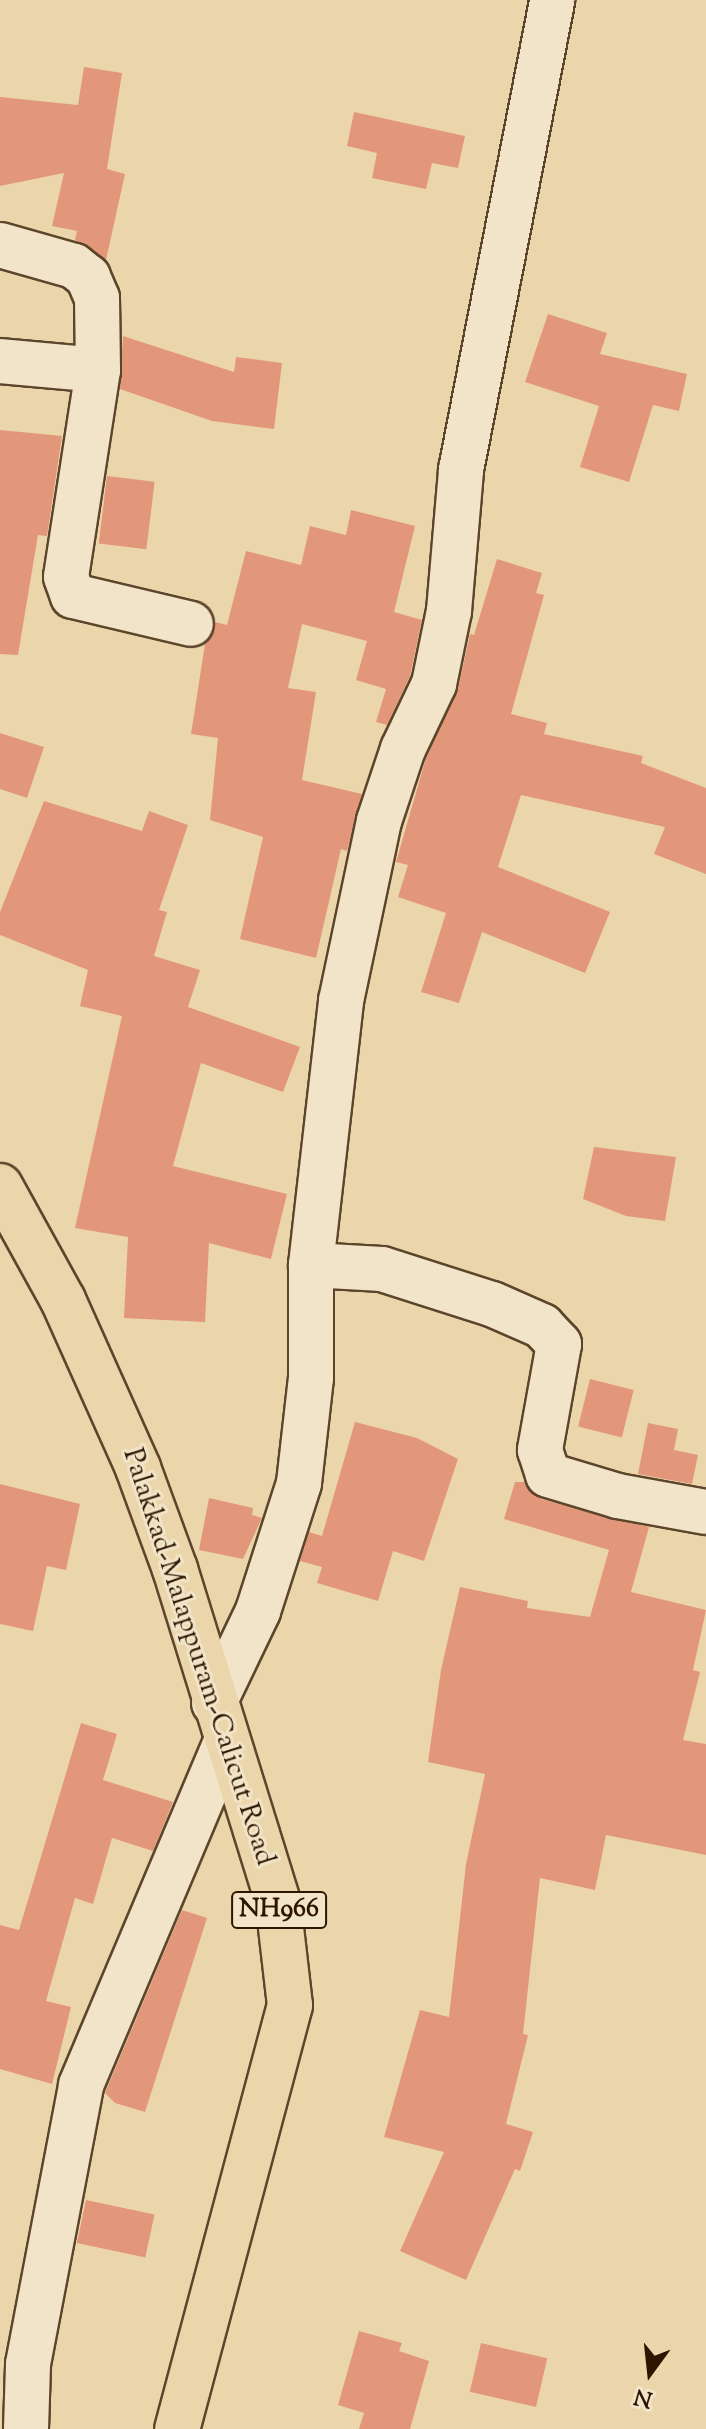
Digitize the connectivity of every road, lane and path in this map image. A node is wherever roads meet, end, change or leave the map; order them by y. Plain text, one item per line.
1 (552, 0) edge
2 (0, 245) edge
3 (0, 361) edge
4 (98, 370) junction
5 (191, 624) dead end
6 (0, 1186) edge
7 (311, 1265) junction
8 (706, 1512) edge
9 (220, 1723) junction
10 (26, 2429) edge
11 (177, 2429) edge

1 - 7 street
2 - 4 street
3 - 4 street
4 - 5 street
6 - 9 highway, Palakkad-Malappuram-Calicut Road / NH966
7 - 8 street
7 - 9 street
9 - 10 street
9 - 11 highway, Palakkad-Malappuram-Calicut Road / NH966

